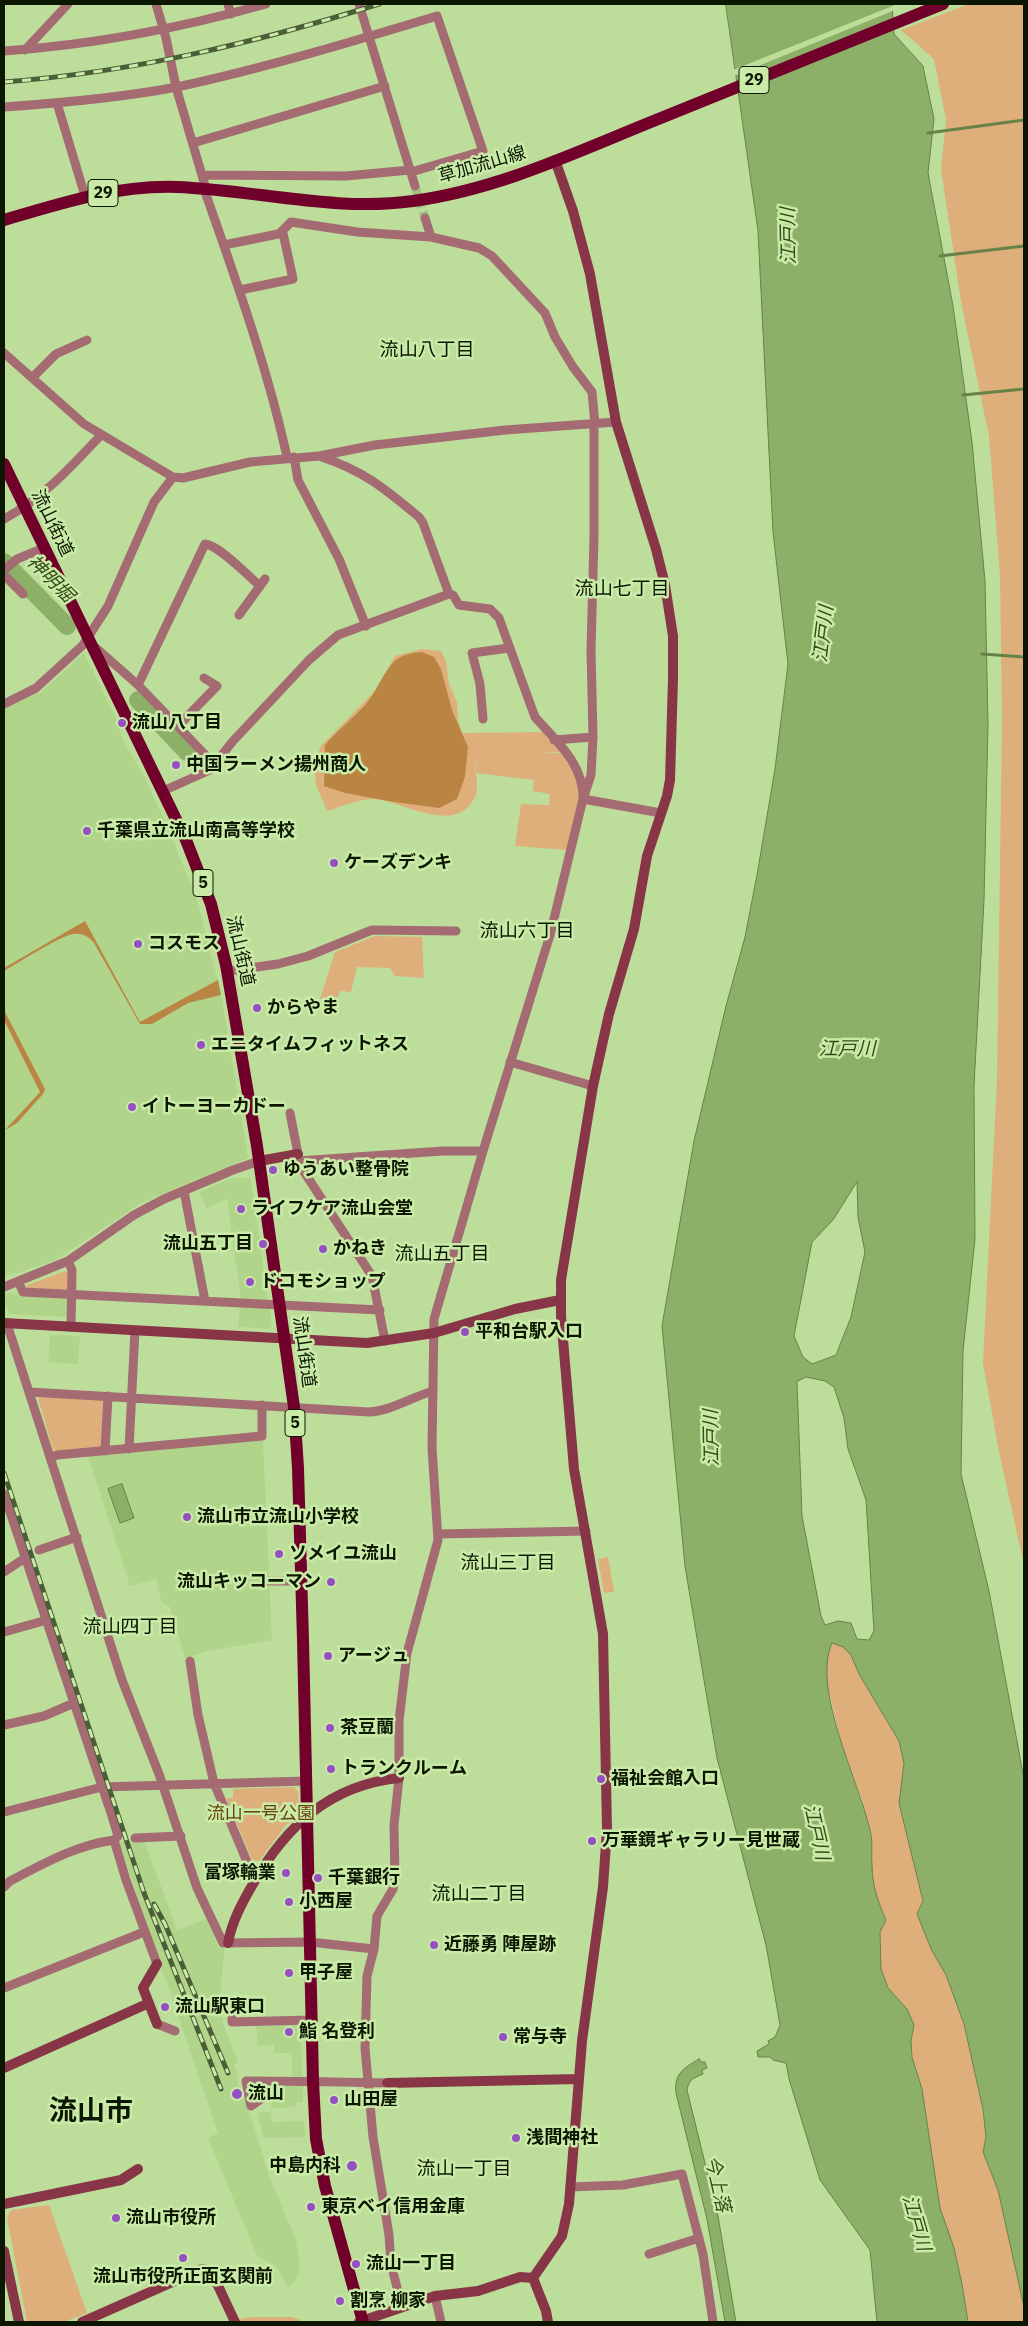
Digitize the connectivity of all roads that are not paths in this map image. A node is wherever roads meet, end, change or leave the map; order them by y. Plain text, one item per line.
1 (68, 4) edge
2 (156, 4) edge
3 (228, 4) edge
4 (266, 4) edge
5 (359, 4) edge
6 (943, 4) edge
7 (231, 14) junction
8 (163, 27) junction
9 (369, 36) junction
10 (25, 50) junction
11 (4, 51) edge
12 (385, 86) junction
13 (176, 87) junction
14 (57, 103) junction
15 (4, 107) edge
16 (193, 143) junction
17 (560, 159) junction
18 (410, 171) junction
19 (202, 175) junction
20 (415, 186) tunnel mouth
21 (205, 189) junction
22 (85, 196) junction
23 (425, 218) tunnel mouth
24 (4, 220) edge
25 (279, 234) junction
26 (430, 237) junction
27 (224, 245) junction
28 (240, 290) junction
29 (87, 340) dead end
30 (4, 353) edge
31 (32, 378) junction
32 (616, 422) junction
33 (595, 425) junction
34 (101, 436) junction
35 (319, 456) junction
36 (290, 457) junction
37 (4, 464) edge
38 (173, 477) junction
39 (24, 507) junction
40 (4, 518) edge
41 (44, 548) junction
42 (4, 572) edge
43 (23, 594) dead end
44 (449, 594) junction
45 (239, 615) dead end
46 (366, 626) junction
47 (90, 641) junction
48 (509, 648) junction
49 (204, 678) dead end
50 (138, 685) junction
51 (4, 704) edge
52 (484, 719) dead end
53 (178, 726) junction
54 (593, 737) junction
55 (554, 740) junction
56 (215, 765) junction
57 (163, 791) junction
58 (583, 799) junction
59 (661, 813) junction
60 (456, 931) dead end
61 (228, 971) junction
62 (510, 1062) junction
63 (593, 1086) junction
64 (290, 1113) dead end
65 (483, 1151) junction
66 (297, 1156) junction
67 (259, 1162) junction
68 (184, 1191) junction
69 (68, 1261) junction
70 (18, 1281) junction
71 (4, 1287) edge
72 (72, 1294) junction
73 (560, 1300) junction
74 (205, 1301) junction
75 (279, 1305) junction
76 (380, 1310) junction
77 (5, 1323) edge
78 (71, 1327) junction
79 (135, 1330) junction
80 (434, 1332) junction
81 (284, 1339) junction
82 (385, 1342) junction
83 (433, 1391) junction
84 (30, 1392) junction
85 (108, 1396) junction
86 (131, 1397) junction
87 (262, 1405) junction
88 (294, 1407) junction
89 (129, 1449) junction
90 (105, 1451) junction
91 (51, 1458) junction
92 (4, 1494) edge
93 (586, 1531) junction
94 (438, 1534) junction
95 (77, 1537) junction
96 (39, 1550) dead end
97 (25, 1558) junction
98 (4, 1572) edge
99 (269, 1581) dead end
100 (302, 1581) junction
101 (47, 1620) junction
102 (4, 1632) edge
103 (190, 1661) dead end
104 (74, 1703) junction
105 (4, 1725) edge
106 (398, 1778) junction
107 (306, 1781) junction
108 (214, 1783) junction
109 (162, 1784) junction
110 (102, 1786) junction
111 (4, 1812) edge
112 (307, 1816) junction
113 (181, 1836) junction
114 (135, 1838) dead end
115 (114, 1840) junction
116 (258, 1875) junction
117 (4, 1887) edge
118 (144, 1932) junction
119 (310, 1942) junction
120 (231, 1943) junction
121 (374, 1949) junction
122 (157, 1964) joint
123 (4, 1988) edge
124 (149, 2003) junction
125 (232, 2020) dead end
126 (312, 2020) junction
127 (157, 2024) joint
128 (175, 2031) dead end
129 (4, 2068) edge
130 (579, 2079) junction
131 (261, 2081) dead end
132 (313, 2081) junction
133 (367, 2082) junction
134 (387, 2083) joint
135 (138, 2169) dead end
136 (570, 2187) junction
137 (4, 2204) edge
138 (699, 2238) junction
139 (4, 2251) edge
140 (649, 2254) dead end
141 (533, 2278) junction
142 (7, 2279) edge
143 (434, 2296) junction
144 (402, 2307) junction
145 (19, 2322) edge
146 (82, 2322) edge
147 (235, 2322) edge
148 (361, 2322) edge
149 (441, 2322) edge
150 (548, 2322) edge
151 (713, 2322) edge

1 - 10 street
2 - 8 street
3 - 7 street
4 - 7 street
5 - 9 street
6 - 17 main road, 草加流山線 / 29
7 - 8 street
8 - 10 street
8 - 13 street
9 - 12 street
9 - 13 street
9 - 18 street
10 - 11 street
12 - 16 street
12 - 18 street
13 - 14 street
13 - 16 street
14 - 15 street
14 - 22 street
16 - 19 street
17 - 21 main road, 草加流山線 / 29
17 - 32 street
18 - 19 street
18 - 20 street
19 - 21 street
21 - 22 main road, 草加流山線 / 29
21 - 27 street
22 - 24 main road, 草加流山線 / 29
23 - 26 street
25 - 26 street
25 - 27 street
25 - 28 street
26 - 33 street
27 - 28 street
28 - 36 street
29 - 31 street
30 - 31 street
31 - 34 street
32 - 33 street
32 - 59 street
33 - 35 street
33 - 54 street
34 - 38 street
34 - 39 street
35 - 36 street
35 - 44 street
36 - 38 street
36 - 46 street
37 - 39 main road, 流山街道 / 5
38 - 47 street
39 - 40 street
39 - 41 main road, 流山街道 / 5
41 - 42 street
41 - 47 main road, 流山街道 / 5
42 - 43 street
44 - 46 street
44 - 48 street
45 - 50 street
46 - 56 street
47 - 50 street
47 - 51 street
47 - 57 main road, 流山街道 / 5
48 - 52 street
48 - 55 street
49 - 53 street
50 - 53 street
53 - 56 street
54 - 55 street
54 - 58 street
55 - 58 street
56 - 57 street
57 - 61 main road, 流山街道 / 5
58 - 59 street
58 - 62 street
59 - 63 street
60 - 61 street
61 - 67 main road, 流山街道 / 5
62 - 63 street
62 - 65 street
63 - 73 street
64 - 66 street
65 - 66 street
65 - 80 street
66 - 67 street
66 - 76 street
67 - 68 street
67 - 75 main road, 流山街道 / 5
68 - 69 street
68 - 74 street
69 - 70 street
69 - 72 street
70 - 71 street
70 - 72 street
72 - 74 street
72 - 78 street
73 - 80 street
73 - 93 street
74 - 75 street
75 - 76 street
75 - 81 main road, 流山街道 / 5
76 - 82 street
77 - 78 street
77 - 84 street
78 - 79 street
79 - 81 street
79 - 86 street
80 - 82 street
80 - 83 street
81 - 82 street
81 - 88 main road, 流山街道 / 5
83 - 88 street
83 - 94 street
84 - 85 street
84 - 91 street
85 - 86 street
85 - 90 street
86 - 87 street
86 - 89 street
87 - 88 street
87 - 89 street
88 - 100 main road, 流山街道 / 5
89 - 90 street
90 - 91 street
91 - 95 street
92 - 97 street
93 - 94 street
93 - 130 street
94 - 106 street
95 - 96 street
95 - 109 street
97 - 98 street
97 - 101 street
99 - 100 street
100 - 107 main road, 流山街道 / 5
101 - 102 street
101 - 104 street
103 - 108 street
104 - 105 street
104 - 110 street
106 - 112 street
106 - 121 street
107 - 108 street
107 - 112 main road, 流山街道 / 5
108 - 109 street
108 - 116 street
109 - 110 street
109 - 113 street
110 - 111 street
110 - 115 street
112 - 116 street
112 - 119 main road, 流山街道 / 5
113 - 114 street
113 - 120 street
115 - 117 street
115 - 118 street
116 - 120 street
118 - 122 street
118 - 123 street
119 - 120 street
119 - 121 street
119 - 126 main road, 流山街道 / 5
121 - 133 street
122 - 124 street
124 - 127 street
124 - 129 street
125 - 126 street
126 - 132 main road, 流山街道 / 5
127 - 128 street
130 - 134 street
130 - 136 street
131 - 132 street
132 - 133 street
132 - 148 main road, 流山街道 / 5
133 - 134 street
133 - 144 street
135 - 137 street
136 - 138 street
136 - 141 street
138 - 140 street
138 - 151 street
139 - 142 street
141 - 143 street
141 - 150 street
142 - 145 street
143 - 144 street
143 - 149 street
144 - 148 street
146 - 147 street

